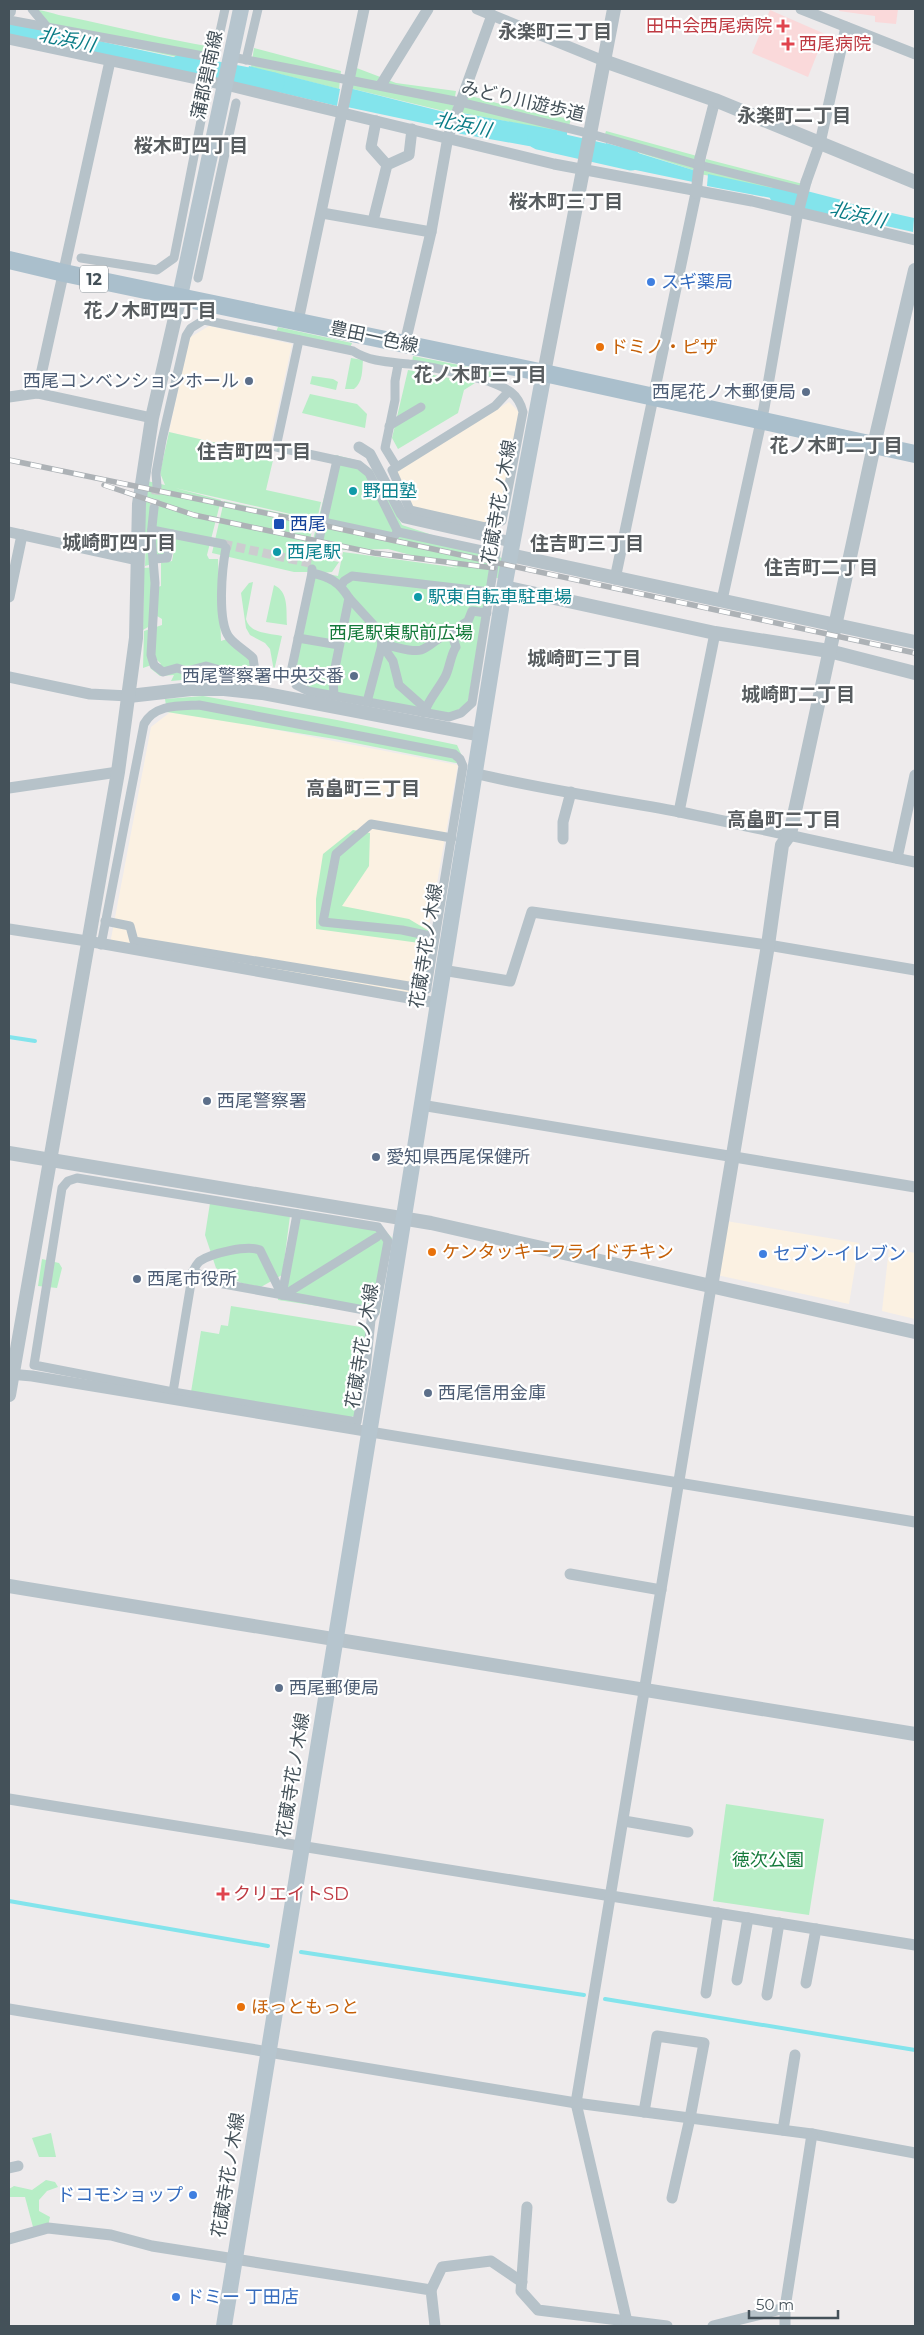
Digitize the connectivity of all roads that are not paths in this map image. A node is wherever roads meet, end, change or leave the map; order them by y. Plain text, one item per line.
1 (32, 9) edge
2 (225, 9) edge
3 (241, 9) edge
4 (258, 9) edge
5 (364, 9) edge
6 (428, 9) edge
7 (477, 9) edge
8 (614, 9) edge
9 (809, 10) edge
10 (492, 15) junction
11 (9, 20) edge
12 (47, 27) junction
13 (846, 27) junction
14 (9, 39) edge
15 (915, 54) edge
16 (241, 59) junction
17 (110, 61) junction
18 (604, 61) junction
19 (349, 80) junction
20 (209, 81) junction
21 (226, 81) junction
22 (381, 85) junction
23 (715, 100) junction
24 (460, 102) junction
25 (236, 103) dead end
26 (343, 114) junction
27 (376, 121) junction
28 (412, 130) junction
29 (591, 134) junction
30 (448, 136) junction
31 (820, 142) junction
32 (700, 162) junction
33 (584, 164) junction
34 (387, 165) junction
35 (915, 182) edge
36 (805, 186) junction
37 (322, 213) junction
38 (373, 221) junction
39 (431, 232) junction
40 (915, 240) edge
41 (81, 258) dead end
42 (9, 260) edge
43 (915, 270) edge
44 (64, 273) junction
45 (198, 278) dead end
46 (180, 296) junction
47 (298, 321) junction
48 (299, 340) junction
49 (405, 343) junction
50 (398, 365) junction
51 (544, 373) junction
52 (509, 391) junction
53 (37, 393) junction
54 (9, 397) edge
55 (653, 398) junction
56 (421, 407) dead end
57 (152, 418) junction
58 (761, 422) junction
59 (389, 426) junction
60 (874, 445) junction
61 (359, 447) dead end
62 (915, 454) edge
63 (338, 460) junction
64 (396, 466) junction
65 (157, 486) tunnel mouth
66 (154, 508) tunnel mouth
67 (323, 522) junction
68 (152, 530) junction
69 (9, 532) edge
70 (398, 532) junction
71 (172, 534) junction
72 (22, 535) junction
73 (511, 548) junction
74 (316, 553) dead end
75 (154, 559) junction
76 (137, 560) junction
77 (615, 578) junction
78 (341, 586) junction
79 (497, 590) junction
80 (9, 597) edge
81 (349, 598) junction
82 (722, 600) junction
83 (487, 612) junction
84 (836, 624) junction
85 (715, 632) junction
86 (452, 635) junction
87 (298, 638) junction
88 (915, 642) edge
89 (340, 645) junction
90 (382, 645) junction
91 (829, 651) junction
92 (915, 673) edge
93 (9, 677) edge
94 (130, 696) junction
95 (334, 696) junction
96 (367, 702) junction
97 (425, 711) junction
98 (480, 735) junction
99 (118, 772) junction
100 (474, 773) junction
101 (915, 775) edge
102 (9, 788) edge
103 (571, 792) junction
104 (679, 812) junction
105 (790, 834) junction
106 (452, 838) junction
107 (563, 839) dead end
108 (897, 858) junction
109 (915, 862) edge
110 (105, 921) junction
111 (9, 929) edge
112 (435, 937) junction
113 (87, 941) junction
114 (101, 945) junction
115 (768, 945) junction
116 (442, 970) junction
117 (915, 970) edge
118 (437, 1003) junction
119 (421, 1105) junction
120 (9, 1154) edge
121 (732, 1157) junction
122 (49, 1160) junction
123 (915, 1187) edge
124 (297, 1214) junction
125 (402, 1218) junction
126 (377, 1237) dead end
127 (193, 1271) junction
128 (711, 1287) junction
129 (283, 1295) junction
130 (375, 1312) junction
131 (915, 1332) edge
132 (10, 1374) edge
133 (173, 1392) junction
134 (9, 1395) edge
135 (368, 1433) junction
136 (679, 1483) junction
137 (915, 1522) edge
138 (570, 1574) dead end
139 (9, 1586) edge
140 (661, 1590) junction
141 (336, 1641) junction
142 (644, 1692) junction
143 (915, 1734) edge
144 (9, 1799) edge
145 (624, 1821) junction
146 (688, 1832) dead end
147 (302, 1846) junction
148 (612, 1896) junction
149 (718, 1913) junction
150 (748, 1918) junction
151 (779, 1923) junction
152 (816, 1929) junction
153 (915, 1946) edge
154 (737, 1980) dead end
155 (806, 1983) dead end
156 (706, 1993) dead end
157 (767, 1995) dead end
158 (9, 2009) edge
159 (268, 2052) junction
160 (795, 2055) dead end
161 (576, 2103) junction
162 (644, 2112) junction
163 (690, 2118) junction
164 (783, 2130) junction
165 (812, 2134) junction
166 (915, 2153) edge
167 (672, 2198) dead end
168 (526, 2207) dead end
169 (9, 2239) edge
170 (235, 2259) junction
171 (522, 2282) junction
172 (431, 2290) junction
173 (785, 2308) junction
174 (627, 2324) edge
175 (224, 2326) edge
176 (435, 2326) edge
177 (667, 2326) edge
178 (713, 2326) edge
179 (785, 2326) edge

1 - 12 street
2 - 12 street
3 - 16 main road, 蒲郡碧南線
4 - 16 street
5 - 19 street
6 - 22 street
7 - 10 street
8 - 18 street
9 - 13 street
10 - 18 street
10 - 24 street
11 - 12 street
13 - 15 street
13 - 31 street
14 - 17 street
16 - 19 street, みどり川遊歩道
16 - 21 main road, 蒲郡碧南線
17 - 20 street
17 - 44 street
18 - 23 street
18 - 29 street
19 - 22 street, みどり川遊歩道
19 - 26 street
20 - 21 street
20 - 41 street
21 - 26 street
21 - 46 main road, 蒲郡碧南線
22 - 24 street, みどり川遊歩道
23 - 31 street
23 - 32 street
24 - 29 street, みどり川遊歩道
24 - 30 street
25 - 45 street
26 - 27 street
26 - 37 street
27 - 28 street
27 - 34 street
28 - 30 street
28 - 34 street
29 - 32 street, みどり川遊歩道
29 - 33 street
30 - 33 street
30 - 39 street
31 - 35 street
31 - 36 street
32 - 36 street, みどり川遊歩道
32 - 55 street, bridge
33 - 40 street
33 - 51 street
34 - 38 street
36 - 58 street, bridge
37 - 38 street
37 - 47 street
38 - 39 street
39 - 49 street
42 - 44 main road, 豊田一色線 / 12
43 - 60 street
44 - 46 main road, 豊田一色線 / 12
44 - 53 street
46 - 47 main road, 豊田一色線 / 12
46 - 57 street
47 - 49 main road, 豊田一色線 / 12
48 - 50 street
48 - 63 street
48 - 65 street
49 - 51 main road, 豊田一色線 / 12
50 - 52 street
50 - 59 street
51 - 55 main road, 豊田一色線 / 12
51 - 73 main road, 花蔵寺花ノ木線
52 - 64 street
52 - 64 street
53 - 54 street
53 - 57 street
55 - 58 main road, 豊田一色線 / 12
55 - 77 street
56 - 59 street
57 - 76 street
58 - 60 main road, 豊田一色線 / 12
58 - 82 street
59 - 64 street
60 - 62 main road, 豊田一色線 / 12
60 - 84 street
61 - 73 street
63 - 67 street
63 - 70 street
66 - 68 street
67 - 70 street
67 - 74 street
68 - 71 street
68 - 75 street
69 - 72 street
70 - 79 street
71 - 75 street
71 - 75 street
72 - 76 street
72 - 80 street
73 - 77 street
73 - 79 main road, 花蔵寺花ノ木線
76 - 94 street
77 - 82 street
78 - 79 street
78 - 81 street
78 - 87 street
79 - 83 street
79 - 85 street
79 - 98 main road, 花蔵寺花ノ木線
81 - 89 street
81 - 90 street
82 - 84 street
83 - 86 street
83 - 97 street
84 - 88 street
84 - 91 street
85 - 91 street
85 - 104 street
86 - 90 street
86 - 97 street
87 - 89 street
87 - 95 street
89 - 95 street
90 - 96 street
90 - 97 street
91 - 92 street
91 - 105 street
93 - 94 street
94 - 98 street
94 - 99 street
95 - 96 street
96 - 97 street
98 - 100 main road, 花蔵寺花ノ木線
99 - 102 street
99 - 113 street
100 - 103 street
100 - 116 main road, 花蔵寺花ノ木線
101 - 108 street
103 - 104 street
103 - 107 street
104 - 105 street
105 - 108 street
105 - 115 street
106 - 110 street
106 - 112 street
106 - 112 street
108 - 109 street
110 - 112 street
110 - 114 street
111 - 113 street
113 - 114 street
113 - 122 street
114 - 118 street
115 - 116 street
115 - 117 street
115 - 121 street
116 - 118 main road, 花蔵寺花ノ木線
118 - 119 main road, 花蔵寺花ノ木線
119 - 121 street
119 - 125 main road, 花蔵寺花ノ木線
120 - 122 street
121 - 123 street
121 - 128 street
122 - 125 street
122 - 132 street
124 - 129 street
124 - 130 street
124 - 133 street
125 - 128 street
125 - 135 main road, 花蔵寺花ノ木線
126 - 129 street
127 - 129 street
127 - 129 street
127 - 133 street
128 - 131 street
128 - 136 street
129 - 130 street
130 - 133 street
132 - 134 street
132 - 135 street
135 - 136 street
135 - 141 main road, 花蔵寺花ノ木線
136 - 137 street
136 - 140 street
138 - 140 street
139 - 141 street
140 - 142 street
141 - 142 street
141 - 147 main road, 花蔵寺花ノ木線
142 - 143 street
142 - 145 street
144 - 147 street
145 - 146 street
145 - 148 street
147 - 148 street
147 - 159 main road, 花蔵寺花ノ木線
148 - 149 street
148 - 161 street
149 - 150 street
149 - 156 street
150 - 151 street
150 - 154 street
151 - 152 street
151 - 157 street
152 - 153 street
152 - 155 street
158 - 159 street
159 - 161 street
159 - 170 main road, 花蔵寺花ノ木線
160 - 164 street
161 - 162 street
161 - 174 street
162 - 163 street
162 - 163 street
163 - 164 street
163 - 167 street
164 - 165 street
165 - 166 street
165 - 173 street
168 - 171 street
169 - 170 street
170 - 172 street
170 - 175 main road, 花蔵寺花ノ木線
171 - 172 street
171 - 174 street
172 - 176 street
173 - 178 street
173 - 179 street
174 - 177 street

